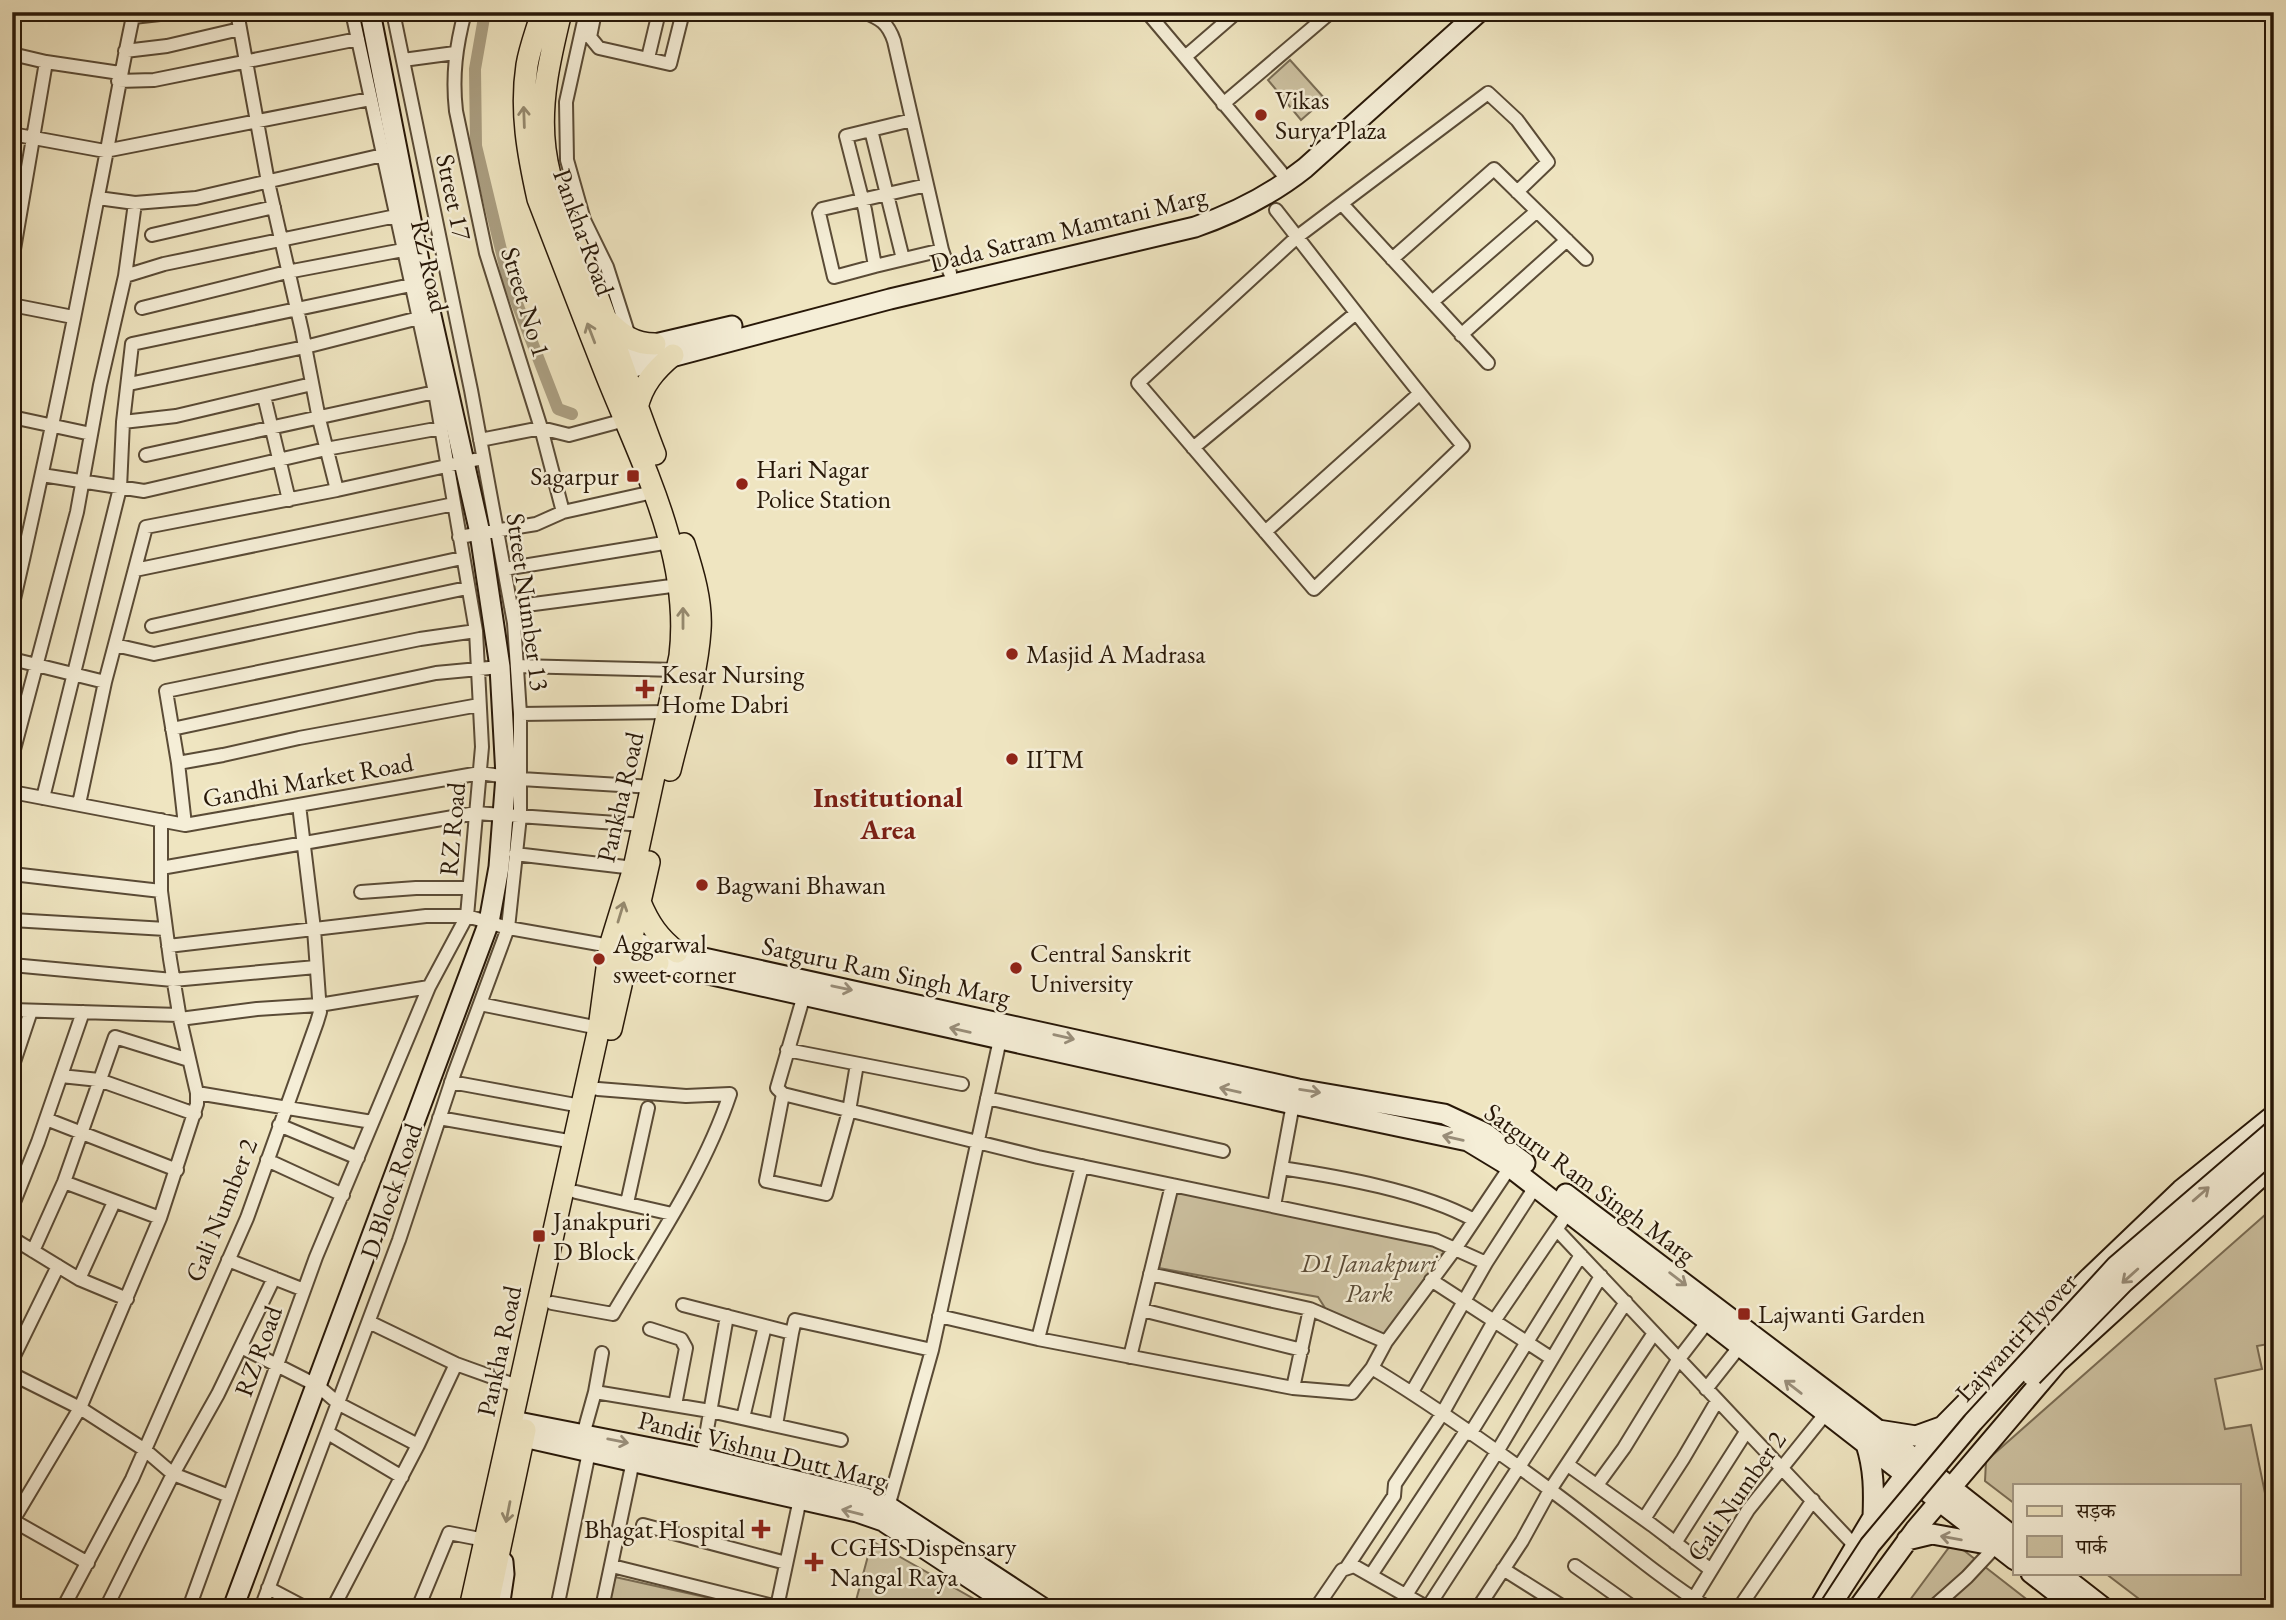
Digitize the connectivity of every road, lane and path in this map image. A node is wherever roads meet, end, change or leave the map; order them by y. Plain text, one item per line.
1 (178, 12) edge
2 (237, 12) edge
3 (352, 12) edge
4 (370, 12) edge
5 (393, 12) edge
6 (465, 12) edge
7 (542, 12) edge
8 (561, 12) edge
9 (586, 12) edge
10 (595, 12) edge
11 (659, 12) edge
12 (683, 12) edge
13 (863, 12) edge
14 (1147, 12) edge
15 (1237, 12) edge
16 (1309, 12) edge
17 (1331, 12) edge
18 (1463, 12) edge
19 (1479, 12) edge
20 (134, 15) edge
21 (1318, 23) junction
22 (240, 29) junction
23 (358, 39) junction
24 (125, 51) junction
25 (455, 52) junction
26 (12, 54) edge
27 (1185, 57) junction
28 (648, 58) junction
29 (246, 60) junction
30 (403, 60) junction
31 (46, 62) junction
32 (119, 77) junction
33 (370, 99) junction
34 (1223, 104) junction
35 (912, 120) junction
36 (257, 122) junction
37 (871, 130) junction
38 (12, 134) edge
39 (34, 137) junction
40 (105, 151) junction
41 (383, 155) junction
42 (1281, 172) junction
43 (268, 182) junction
44 (927, 185) junction
45 (1517, 192) junction
46 (887, 195) junction
47 (98, 198) junction
48 (862, 200) junction
49 (135, 203) junction
50 (1342, 204) junction
51 (274, 207) junction
52 (1276, 210) dead end
53 (1537, 211) junction
54 (403, 215) junction
55 (152, 234) dead end
56 (1297, 237) junction
57 (281, 239) junction
58 (1567, 240) junction
59 (403, 250) junction
60 (942, 250) junction
61 (903, 259) junction
62 (1392, 259) junction
63 (1586, 259) dead end
64 (12, 261) edge
65 (875, 266) junction
66 (287, 272) junction
67 (950, 273) junction
68 (125, 276) junction
69 (411, 285) junction
70 (1432, 302) junction
71 (12, 305) edge
72 (142, 308) dead end
73 (297, 310) junction
74 (1356, 313) junction
75 (73, 317) junction
76 (419, 318) junction
77 (1461, 335) junction
78 (305, 347) junction
79 (664, 350) junction
80 (616, 360) junction
81 (1488, 363) dead end
82 (129, 384) junction
83 (312, 384) junction
84 (471, 390) joint
85 (435, 393) junction
86 (1419, 394) junction
87 (264, 396) junction
88 (631, 414) junction
89 (12, 417) edge
90 (319, 419) junction
91 (123, 422) junction
92 (51, 425) junction
93 (273, 428) junction
94 (441, 428) junction
95 (541, 428) junction
96 (91, 434) junction
97 (480, 440) junction
98 (1193, 448) junction
99 (326, 449) junction
100 (146, 455) dead end
101 (483, 458) junction
102 (281, 460) junction
103 (455, 464) junction
104 (41, 475) junction
105 (83, 481) junction
106 (120, 488) junction
107 (337, 490) junction
108 (653, 492) junction
109 (289, 500) junction
110 (454, 504) junction
111 (563, 512) junction
112 (488, 532) junction
113 (1265, 532) junction
114 (459, 537) junction
115 (670, 542) junction
116 (462, 558) junction
117 (504, 569) junction
118 (135, 570) junction
119 (679, 585) junction
120 (467, 588) junction
121 (511, 607) junction
122 (12, 608) edge
123 (152, 626) dead end
124 (476, 631) junction
125 (115, 645) junction
126 (12, 659) edge
127 (36, 666) junction
128 (508, 666) junction
129 (477, 667) junction
130 (677, 670) junction
131 (74, 673) junction
132 (105, 682) junction
133 (479, 705) junction
134 (668, 712) junction
135 (520, 715) junction
136 (172, 729) junction
137 (12, 757) edge
138 (178, 763) junction
139 (480, 773) junction
140 (514, 778) junction
141 (653, 787) junction
142 (12, 792) edge
143 (43, 798) junction
144 (79, 804) junction
145 (299, 805) junction
146 (476, 813) junction
147 (512, 815) junction
148 (161, 820) junction
149 (186, 825) junction
150 (644, 825) junction
151 (304, 844) junction
152 (515, 854) junction
153 (161, 867) junction
154 (634, 868) junction
155 (12, 874) edge
156 (469, 888) junction
157 (161, 891) junction
158 (361, 892) dead end
159 (640, 902) junction
160 (467, 916) junction
161 (12, 920) edge
162 (498, 925) junction
163 (166, 929) junction
164 (314, 929) junction
165 (168, 946) junction
166 (623, 948) junction
167 (677, 952) junction
168 (658, 963) junction
169 (12, 965) edge
170 (316, 967) junction
171 (622, 979) junction
172 (173, 980) junction
173 (429, 987) junction
174 (804, 995) junction
175 (480, 1004) junction
176 (319, 1005) junction
177 (12, 1010) edge
178 (32, 1011) junction
179 (83, 1012) junction
180 (179, 1017) junction
181 (599, 1028) junction
182 (1002, 1031) junction
183 (788, 1050) junction
184 (189, 1060) junction
185 (857, 1064) junction
186 (12, 1068) edge
187 (61, 1076) junction
188 (99, 1080) junction
189 (451, 1082) junction
190 (962, 1084) dead end
191 (598, 1089) junction
192 (197, 1093) junction
193 (783, 1094) junction
194 (987, 1097) junction
195 (1293, 1104) junction
196 (581, 1105) junction
197 (285, 1108) junction
198 (648, 1108) dead end
199 (849, 1111) junction
200 (195, 1114) junction
201 (2274, 1115) edge
202 (439, 1118) junction
203 (46, 1119) junction
204 (372, 1122) junction
205 (279, 1125) junction
206 (2274, 1131) edge
207 (81, 1133) junction
208 (573, 1142) junction
209 (976, 1142) junction
210 (2274, 1150) edge
211 (1223, 1151) dead end
212 (358, 1158) junction
213 (267, 1160) junction
214 (2274, 1165) edge
215 (1082, 1166) junction
216 (1510, 1167) junction
217 (1281, 1168) junction
218 (177, 1170) junction
219 (64, 1182) junction
220 (1172, 1185) junction
221 (1535, 1187) junction
222 (576, 1192) junction
223 (343, 1195) junction
224 (114, 1202) junction
225 (627, 1203) junction
226 (1274, 1206) junction
227 (12, 1207) edge
228 (673, 1214) junction
229 (160, 1218) junction
230 (1563, 1219) junction
231 (1474, 1220) junction
232 (12, 1238) edge
233 (1455, 1249) junction
234 (33, 1251) junction
235 (1581, 1255) junction
236 (228, 1260) junction
237 (1486, 1263) junction
238 (58, 1266) junction
239 (1150, 1273) junction
240 (1601, 1276) junction
241 (274, 1278) junction
242 (79, 1279) junction
243 (1432, 1280) junction
244 (304, 1290) junction
245 (127, 1299) junction
246 (1464, 1301) junction
247 (1626, 1302) junction
248 (552, 1303) junction
249 (683, 1305) dead end
250 (1310, 1309) junction
251 (1142, 1310) junction
252 (727, 1316) junction
253 (939, 1316) junction
254 (1494, 1321) junction
255 (1708, 1321) junction
256 (369, 1322) junction
257 (765, 1326) junction
258 (650, 1329) dead end
259 (1654, 1332) junction
260 (792, 1333) junction
261 (1038, 1339) junction
262 (1386, 1342) junction
263 (1527, 1342) junction
264 (1740, 1346) junction
265 (241, 1347) junction
266 (932, 1350) junction
267 (1302, 1350) junction
268 (602, 1353) dead end
269 (1130, 1357) junction
270 (1551, 1358) junction
271 (12, 1360) edge
272 (1678, 1360) junction
273 (456, 1364) junction
274 (278, 1365) junction
275 (1372, 1368) junction
276 (12, 1374) edge
277 (318, 1386) junction
278 (520, 1387) junction
279 (1293, 1388) junction
280 (1706, 1389) junction
281 (595, 1392) junction
282 (1412, 1392) junction
283 (1717, 1401) junction
284 (339, 1404) junction
285 (675, 1405) junction
286 (80, 1408) junction
287 (710, 1411) junction
288 (1826, 1413) junction
289 (1442, 1414) junction
290 (743, 1418) junction
291 (776, 1425) junction
292 (1942, 1427) junction
293 (518, 1429) junction
294 (1468, 1432) junction
295 (1746, 1432) junction
296 (328, 1433) junction
297 (1872, 1437) junction
298 (841, 1440) dead end
299 (586, 1443) junction
300 (418, 1445) junction
301 (145, 1450) junction
302 (1497, 1452) junction
303 (702, 1458) junction
304 (633, 1461) junction
305 (1972, 1463) junction
306 (1568, 1465) junction
307 (1910, 1467) junction
308 (1519, 1468) junction
309 (1780, 1468) junction
310 (173, 1474) junction
311 (402, 1477) junction
312 (1597, 1485) junction
313 (1550, 1490) junction
314 (1945, 1495) junction
315 (229, 1496) junction
316 (800, 1499) junction
317 (1812, 1500) junction
318 (886, 1514) junction
319 (1986, 1516) junction
320 (1873, 1517) junction
321 (1644, 1518) junction
322 (13, 1521) edge
323 (643, 1525) dead end
324 (1907, 1540) junction
325 (2006, 1542) edge
326 (1675, 1543) junction
327 (493, 1544) junction
328 (1856, 1547) junction
329 (88, 1563) junction
330 (786, 1563) junction
331 (612, 1566) junction
332 (1575, 1566) dead end
333 (1347, 1567) junction
334 (1503, 1569) junction
335 (1710, 1570) junction
336 (2032, 1574) edge
337 (2060, 1574) edge
338 (1371, 1575) junction
339 (268, 1588) junction
340 (1406, 1595) junction
341 (744, 1603) edge
342 (1691, 1603) edge
343 (780, 1607) edge
344 (63, 1608) edge
345 (106, 1608) edge
346 (188, 1608) edge
347 (233, 1608) edge
348 (261, 1608) edge
349 (306, 1608) edge
350 (333, 1608) edge
351 (418, 1608) edge
352 (461, 1608) edge
353 (470, 1608) edge
354 (487, 1608) edge
355 (499, 1608) edge
356 (557, 1608) edge
357 (602, 1608) edge
358 (1015, 1608) edge
359 (1043, 1608) edge
360 (1316, 1608) edge
361 (1428, 1608) edge
362 (1478, 1608) edge
363 (1565, 1608) edge
364 (1634, 1608) edge
365 (1708, 1608) edge
366 (1739, 1608) edge
367 (1819, 1608) edge
368 (1829, 1608) edge
369 (1842, 1608) edge
370 (1858, 1608) edge
371 (1933, 1608) edge
372 (2076, 1608) edge
373 (2105, 1608) edge

1 - 20 street
2 - 22 street
3 - 23 street, RZ Road
4 - 54 street
5 - 30 street, Street 17
6 - 25 street, Street No 1
80 -> 7 main road, Pankha Road
8 - 80 main road, Pankha Road
9 - 80 street
10 - 28 street
11 - 28 street
12 - 28 street
13 - 35 street
14 - 27 street
15 - 27 street
16 - 21 street
17 - 21 street
18 - 42 street, Dada Satram Mamtani Marg
19 - 79 street, Dada Satram Mamtani Marg
20 - 24 street
21 - 34 street
22 - 24 street
22 - 29 street
23 - 29 street
23 - 33 street, RZ Road
24 - 32 street
25 - 30 street
25 - 95 street, Street No 1
26 - 31 street
27 - 34 street
29 - 32 street
29 - 36 street
30 - 84 street, Street 17
31 - 32 street
31 - 39 street
32 - 40 street
33 - 36 street
33 - 41 street, RZ Road
34 - 42 street
35 - 37 street
35 - 44 street
36 - 40 street
36 - 43 street
37 - 46 street
37 - 48 street
38 - 39 street
39 - 40 street
39 - 64 street
40 - 47 street
41 - 43 street
41 - 54 street, RZ Road
42 - 67 street, Dada Satram Mamtani Marg
43 - 49 street
43 - 51 street
44 - 46 street
44 - 60 street
45 - 50 street
45 - 53 street
45 - 62 street
46 - 48 street
46 - 61 street
47 - 49 street
47 - 75 street
48 - 65 street
48 - 65 street
49 - 68 street
50 - 56 street
50 - 62 street
51 - 55 street
51 - 57 street
52 - 56 street
53 - 58 street
53 - 70 street
54 - 57 street
54 - 59 street, RZ Road
54 - 103 street
56 - 74 street
56 - 98 street
57 - 66 street
57 - 68 street
58 - 63 street
58 - 77 street
59 - 66 street
59 - 69 street, RZ Road
60 - 61 street
60 - 67 street
61 - 65 street
62 - 70 street
66 - 72 street
66 - 73 street
67 - 79 street, Dada Satram Mamtani Marg
68 - 96 street
69 - 73 street
69 - 76 street, RZ Road
70 - 77 street
71 - 75 street
73 - 78 street
73 - 82 street
74 - 86 street
74 - 98 street
75 - 92 street
76 - 78 street
76 - 85 street, RZ Road
77 - 81 street
78 - 82 street
78 - 83 street
79 - 80 main road
79 - 88 main road
80 - 88 main road, Pankha Road
82 - 91 street
83 - 87 street
83 - 90 street
84 - 97 street, Street Number 13
85 - 90 street
85 - 94 street, RZ Road
86 - 113 street
86 - 113 street
87 - 91 street
87 - 93 street
88 - 95 street
88 - 108 main road, Pankha Road
88 - 159 main road, Pankha Road
89 - 92 street
90 - 93 street
90 - 99 street
91 - 106 street
92 - 96 street
92 - 104 street
93 - 100 street
93 - 102 street
94 - 99 street
94 - 103 street, RZ Road
95 - 97 street
95 - 111 street, Street No 1
96 - 105 street
97 - 101 street, Street Number 13
98 - 113 street
99 - 102 street
99 - 107 street
101 - 103 street
101 - 112 street, Street Number 13
102 - 106 street
102 - 109 street
103 - 107 street
103 - 110 street, RZ Road
103 - 112 street
104 - 105 street
104 - 122 street
105 - 106 street
105 - 127 street
106 - 131 street
107 - 109 street
108 - 111 street
108 - 115 main road, Pankha Road
109 - 118 street
110 - 114 street, RZ Road
110 - 118 street
111 - 112 street
112 - 114 street
112 - 117 street, Street Number 13
112 - 128 street
114 - 116 street, RZ Road
115 - 117 street
115 - 119 main road, Pankha Road
116 - 120 street, RZ Road
116 - 123 street
117 - 121 street, Street Number 13
118 - 125 street
119 - 121 street
130 -> 119 main road, Pankha Road
120 - 124 street, RZ Road
120 - 125 street
121 - 128 street, Street Number 13
124 - 129 street, RZ Road
124 - 136 street
125 - 132 street
126 - 127 street
127 - 131 street
127 - 137 street
128 - 129 street
128 - 130 street
128 - 135 street, Street Number 13
128 - 140 street
129 - 133 street, RZ Road
129 - 136 street
130 - 134 main road, Pankha Road
131 - 132 street
131 - 143 street
132 - 144 street
133 - 138 street
133 - 139 street, RZ Road
134 - 135 street
134 - 141 main road, Pankha Road
135 - 140 street, Street Number 13
136 - 138 street
138 - 149 street
139 - 140 street, Gandhi Market Road
139 - 145 street, Gandhi Market Road
139 - 146 street, RZ Road
140 - 141 street, Gandhi Market Road
140 - 147 street
141 - 150 main road, Pankha Road
142 - 143 street
143 - 144 street
144 - 148 street
145 - 149 street, Gandhi Market Road
145 - 151 street, Gali Number 2
146 - 147 street
146 - 151 street
146 - 156 street, RZ Road
147 - 150 street
147 - 152 street, D Block Road
147 - 162 street
148 - 149 street
148 - 153 street
150 - 154 main road, Pankha Road
151 - 153 street
151 - 164 street, Gali Number 2
152 - 154 street
152 - 162 street, D Block Road
153 - 157 street
166 -> 154 main road, Pankha Road
155 - 157 street
156 - 158 street
156 - 160 street, RZ Road
157 - 163 street
159 - 166 main road, Pankha Road
159 - 167 main road
160 - 162 street
160 - 164 street
160 - 173 street, RZ Road
161 - 163 street
162 - 166 street
162 - 175 street, D Block Road
162 - 277 street
163 - 165 street
164 - 165 street
164 - 170 street, Gali Number 2
165 - 172 street
166 - 167 street, Satguru Ram Singh Marg
166 - 168 street, Satguru Ram Singh Marg
166 - 171 main road, Pankha Road
166 - 181 main road, Pankha Road
167 -> 182 street, Satguru Ram Singh Marg
168 - 171 main road
168 - 174 street, Satguru Ram Singh Marg
169 - 172 street
170 - 172 street
170 - 176 street, Gali Number 2
171 - 191 main road, Pankha Road
172 - 180 street
173 - 176 street
173 - 204 street, RZ Road
182 -> 174 street, Satguru Ram Singh Marg
174 - 183 street
175 - 181 street
175 - 189 street, D Block Road
176 - 180 street
176 - 197 street, Gali Number 2
177 - 178 street
178 - 179 street
178 - 186 street
179 - 180 street
179 - 187 street
180 - 184 street
181 - 196 main road, Pankha Road
182 - 194 street
195 -> 182 street, Satguru Ram Singh Marg
182 -> 297 street, Satguru Ram Singh Marg
183 - 185 street
183 - 193 street
184 - 188 street
184 - 192 street
185 - 190 street
185 - 199 street
187 - 188 street
187 - 203 street
188 - 200 street
188 - 207 street
189 - 196 street
189 - 202 street, D Block Road
191 - 222 main road, Pankha Road
191 - 228 street
192 - 197 street
192 - 200 street
193 - 199 street
193 - 199 street
194 - 209 street
194 - 211 street
216 -> 195 street, Satguru Ram Singh Marg
195 - 217 street
196 - 208 main road, Pankha Road
197 - 204 street
197 - 205 street, Gali Number 2
198 - 225 street
199 - 209 street
200 - 218 street
201 - 292 street
202 - 208 street
202 - 256 street, D Block Road
203 - 207 street
203 - 227 street
204 - 212 street, RZ Road
205 - 212 street
205 - 213 street, Gali Number 2
368 -> 206 street, Lajwanti Flyover, bridge
207 - 218 street
207 - 219 street
208 - 278 main road, Pankha Road
209 - 215 street
209 - 253 street
210 -> 369 street, Lajwanti Flyover, bridge
212 - 223 street, RZ Road
213 - 223 street
213 - 236 street, Gali Number 2
214 - 305 street
215 - 220 street
215 - 261 street
216 - 221 street, Satguru Ram Singh Marg
216 - 231 street
217 - 226 street
217 - 231 street
218 - 229 street
219 - 224 street
219 - 234 street
220 - 226 street
220 - 239 street
221 - 230 street, Satguru Ram Singh Marg
221 - 237 street
222 - 225 street
222 - 248 main road, Pankha Road
223 - 244 street, RZ Road
224 - 229 street
224 - 242 street
225 - 228 street
226 - 233 street
228 - 248 street
229 - 245 street
230 - 235 street
230 - 254 street
230 - 255 street, Satguru Ram Singh Marg
231 - 233 street
232 - 234 street
233 - 237 street
233 - 243 street
234 - 238 street
235 - 240 street
235 - 263 street
236 - 241 street
236 - 301 street, Gali Number 2
237 - 246 street
238 - 242 street
238 - 271 street
239 - 250 street
239 - 251 street
240 - 247 street
240 - 270 street
241 - 244 street
241 - 265 street
242 - 245 street
243 - 246 street
243 - 262 street
244 - 274 street, RZ Road
245 - 286 street
246 - 254 street
246 - 282 street
247 - 259 street
247 - 308 street
248 - 293 main road, Pankha Road
249 - 252 street
250 - 262 street
250 - 267 street
251 - 267 street
251 - 269 street
252 - 257 street
252 - 287 street
253 - 261 street
253 - 266 street
254 - 263 street
254 - 289 street
255 - 264 street, Satguru Ram Singh Marg
255 - 272 street
256 - 273 street
256 - 284 street, D Block Road
257 - 260 street
257 - 290 street
258 - 285 street
259 - 272 street
259 - 306 street
260 - 266 street
260 - 291 street
261 - 269 street
262 - 275 street
263 - 270 street
263 - 294 street
264 - 280 street
288 -> 264 street, Satguru Ram Singh Marg
265 - 274 street
265 - 310 street
266 - 318 street
267 - 279 street
268 - 281 street
269 - 279 street
270 - 302 street
272 - 280 street
272 - 312 street
273 - 278 street
273 - 300 street
274 - 277 street
274 - 315 street, RZ Road
275 - 279 street
275 - 282 street
276 - 286 street
277 - 284 street
277 - 347 street
278 - 293 main road, Pankha Road
280 - 283 street
281 - 285 street
281 - 299 street
282 - 289 street
283 - 295 street
283 - 321 street
284 - 296 street, D Block Road
284 - 300 street
285 - 287 street
286 - 301 street
286 - 322 street
287 - 290 street
287 - 303 street
288 - 297 street, Satguru Ram Singh Marg
288 - 309 street, Gali Number 2
289 - 294 street
289 - 333 street
290 - 291 street
291 - 298 street
292 - 297 street
292 - 305 street
292 - 307 street
293 - 299 street, Pandit Vishnu Dutt Marg
293 - 327 main road, Pankha Road
294 - 302 street
294 - 338 street
295 - 309 street
295 - 326 street
296 - 311 street
296 - 339 street, D Block Road
297 - 307 street, Satguru Ram Singh Marg
297 - 320 street
299 -> 303 street, Pandit Vishnu Dutt Marg
299 - 304 street, Pandit Vishnu Dutt Marg
299 - 356 street
300 - 311 street
301 - 310 street
301 - 329 street, Gali Number 2
302 - 308 street
302 - 340 street
303 - 318 street, Pandit Vishnu Dutt Marg
304 - 316 street, Pandit Vishnu Dutt Marg
304 - 331 street
305 - 314 street
305 - 319 street
306 - 312 street
306 - 313 street
307 - 314 street, Satguru Ram Singh Marg
307 - 320 street
308 - 313 street
308 - 361 street
309 - 317 street
309 - 335 street, Gali Number 2
310 - 315 street
310 - 345 street
311 - 350 street
312 - 321 street
313 - 334 street
313 - 342 street
314 - 319 street
314 - 324 street
314 - 325 street
315 - 346 street, RZ Road
318 -> 316 street, Pandit Vishnu Dutt Marg
316 - 330 street
317 - 328 street
317 - 366 street
318 - 358 street, Pandit Vishnu Dutt Marg
318 - 359 street, Pandit Vishnu Dutt Marg
319 - 325 street
320 - 328 street
321 - 326 street
322 - 329 street
323 - 330 street
325 -> 324 street
324 - 370 street
325 - 371 street
326 - 335 street
327 - 351 street
327 - 352 street
327 - 353 main road, Pankha Road
327 - 354 main road, Pankha Road
327 - 355 street
328 - 367 street
329 - 344 street, Gali Number 2
330 - 343 street
331 - 341 street
331 - 357 street
332 - 364 street
333 - 338 street
333 - 360 street
334 - 362 street
334 - 363 street
335 - 342 street, Gali Number 2
336 - 372 street
337 - 373 street
338 - 340 street
339 - 348 street, D Block Road
339 - 349 street
340 - 361 street
341 - 343 street
342 - 365 street

